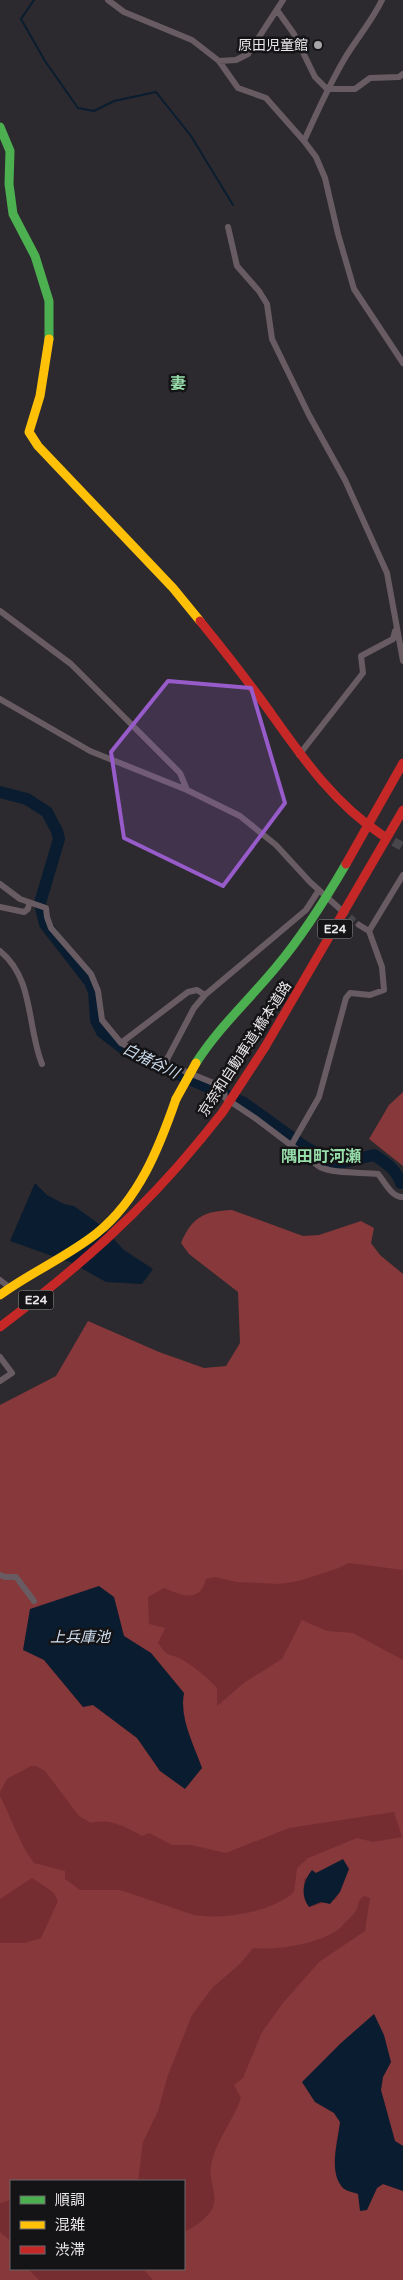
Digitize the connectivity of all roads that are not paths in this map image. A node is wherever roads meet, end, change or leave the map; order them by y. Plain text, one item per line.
1 (108, 0) edge
2 (283, 0) edge
3 (382, 0) edge
4 (276, 10) junction
5 (219, 61) junction
6 (403, 74) edge
7 (327, 90) junction
8 (0, 127) edge
9 (304, 141) junction
10 (228, 227) dead end
11 (399, 354) edge
12 (403, 362) edge
13 (0, 611) edge
14 (395, 626) junction
15 (403, 661) edge
16 (0, 699) edge
17 (299, 755) junction
18 (403, 763) edge
19 (187, 790) junction
20 (403, 810) edge
21 (367, 825) junction
22 (382, 835) tunnel mouth
23 (403, 875) edge
24 (0, 884) edge
25 (319, 890) junction
26 (328, 897) junction
27 (29, 904) junction
28 (0, 907) edge
29 (340, 909) tunnel mouth
30 (359, 925) tunnel mouth
31 (369, 931) junction
32 (0, 951) edge
33 (205, 995) junction
34 (121, 1043) junction
35 (166, 1063) junction
36 (42, 1064) dead end
37 (292, 1144) junction
38 (403, 1197) edge
39 (0, 1280) edge
40 (9, 1287) junction
41 (0, 1295) edge
42 (0, 1327) edge
43 (0, 1357) edge
44 (0, 1381) edge
45 (0, 1575) edge
46 (34, 1601) dead end

1 - 5 street
2 - 4 street
3 - 7 street
4 - 5 street
4 - 7 street
5 - 9 street
6 - 7 street
7 - 9 street
8 - 17 main road
9 - 11 street
10 - 14 street
11 - 12 street
13 - 19 street
14 - 15 street
14 - 17 street
16 - 19 street
17 - 21 main road
18 - 21 main road
19 - 25 street
20 - 42 main road, 京奈和自動車道;橋本道路 / E24, bridge
21 - 22 main road
21 - 26 main road
23 - 31 street
24 - 27 street
25 - 26 street
25 - 33 street
26 - 29 street
26 - 40 main road, bridge
27 - 28 street
27 - 34 street
30 - 31 street
31 - 37 street
32 - 36 street
33 - 34 street
33 - 35 street
34 - 35 street
35 - 37 street
37 - 38 street
39 - 40 street
40 - 41 main road
43 - 44 street
45 - 46 street

